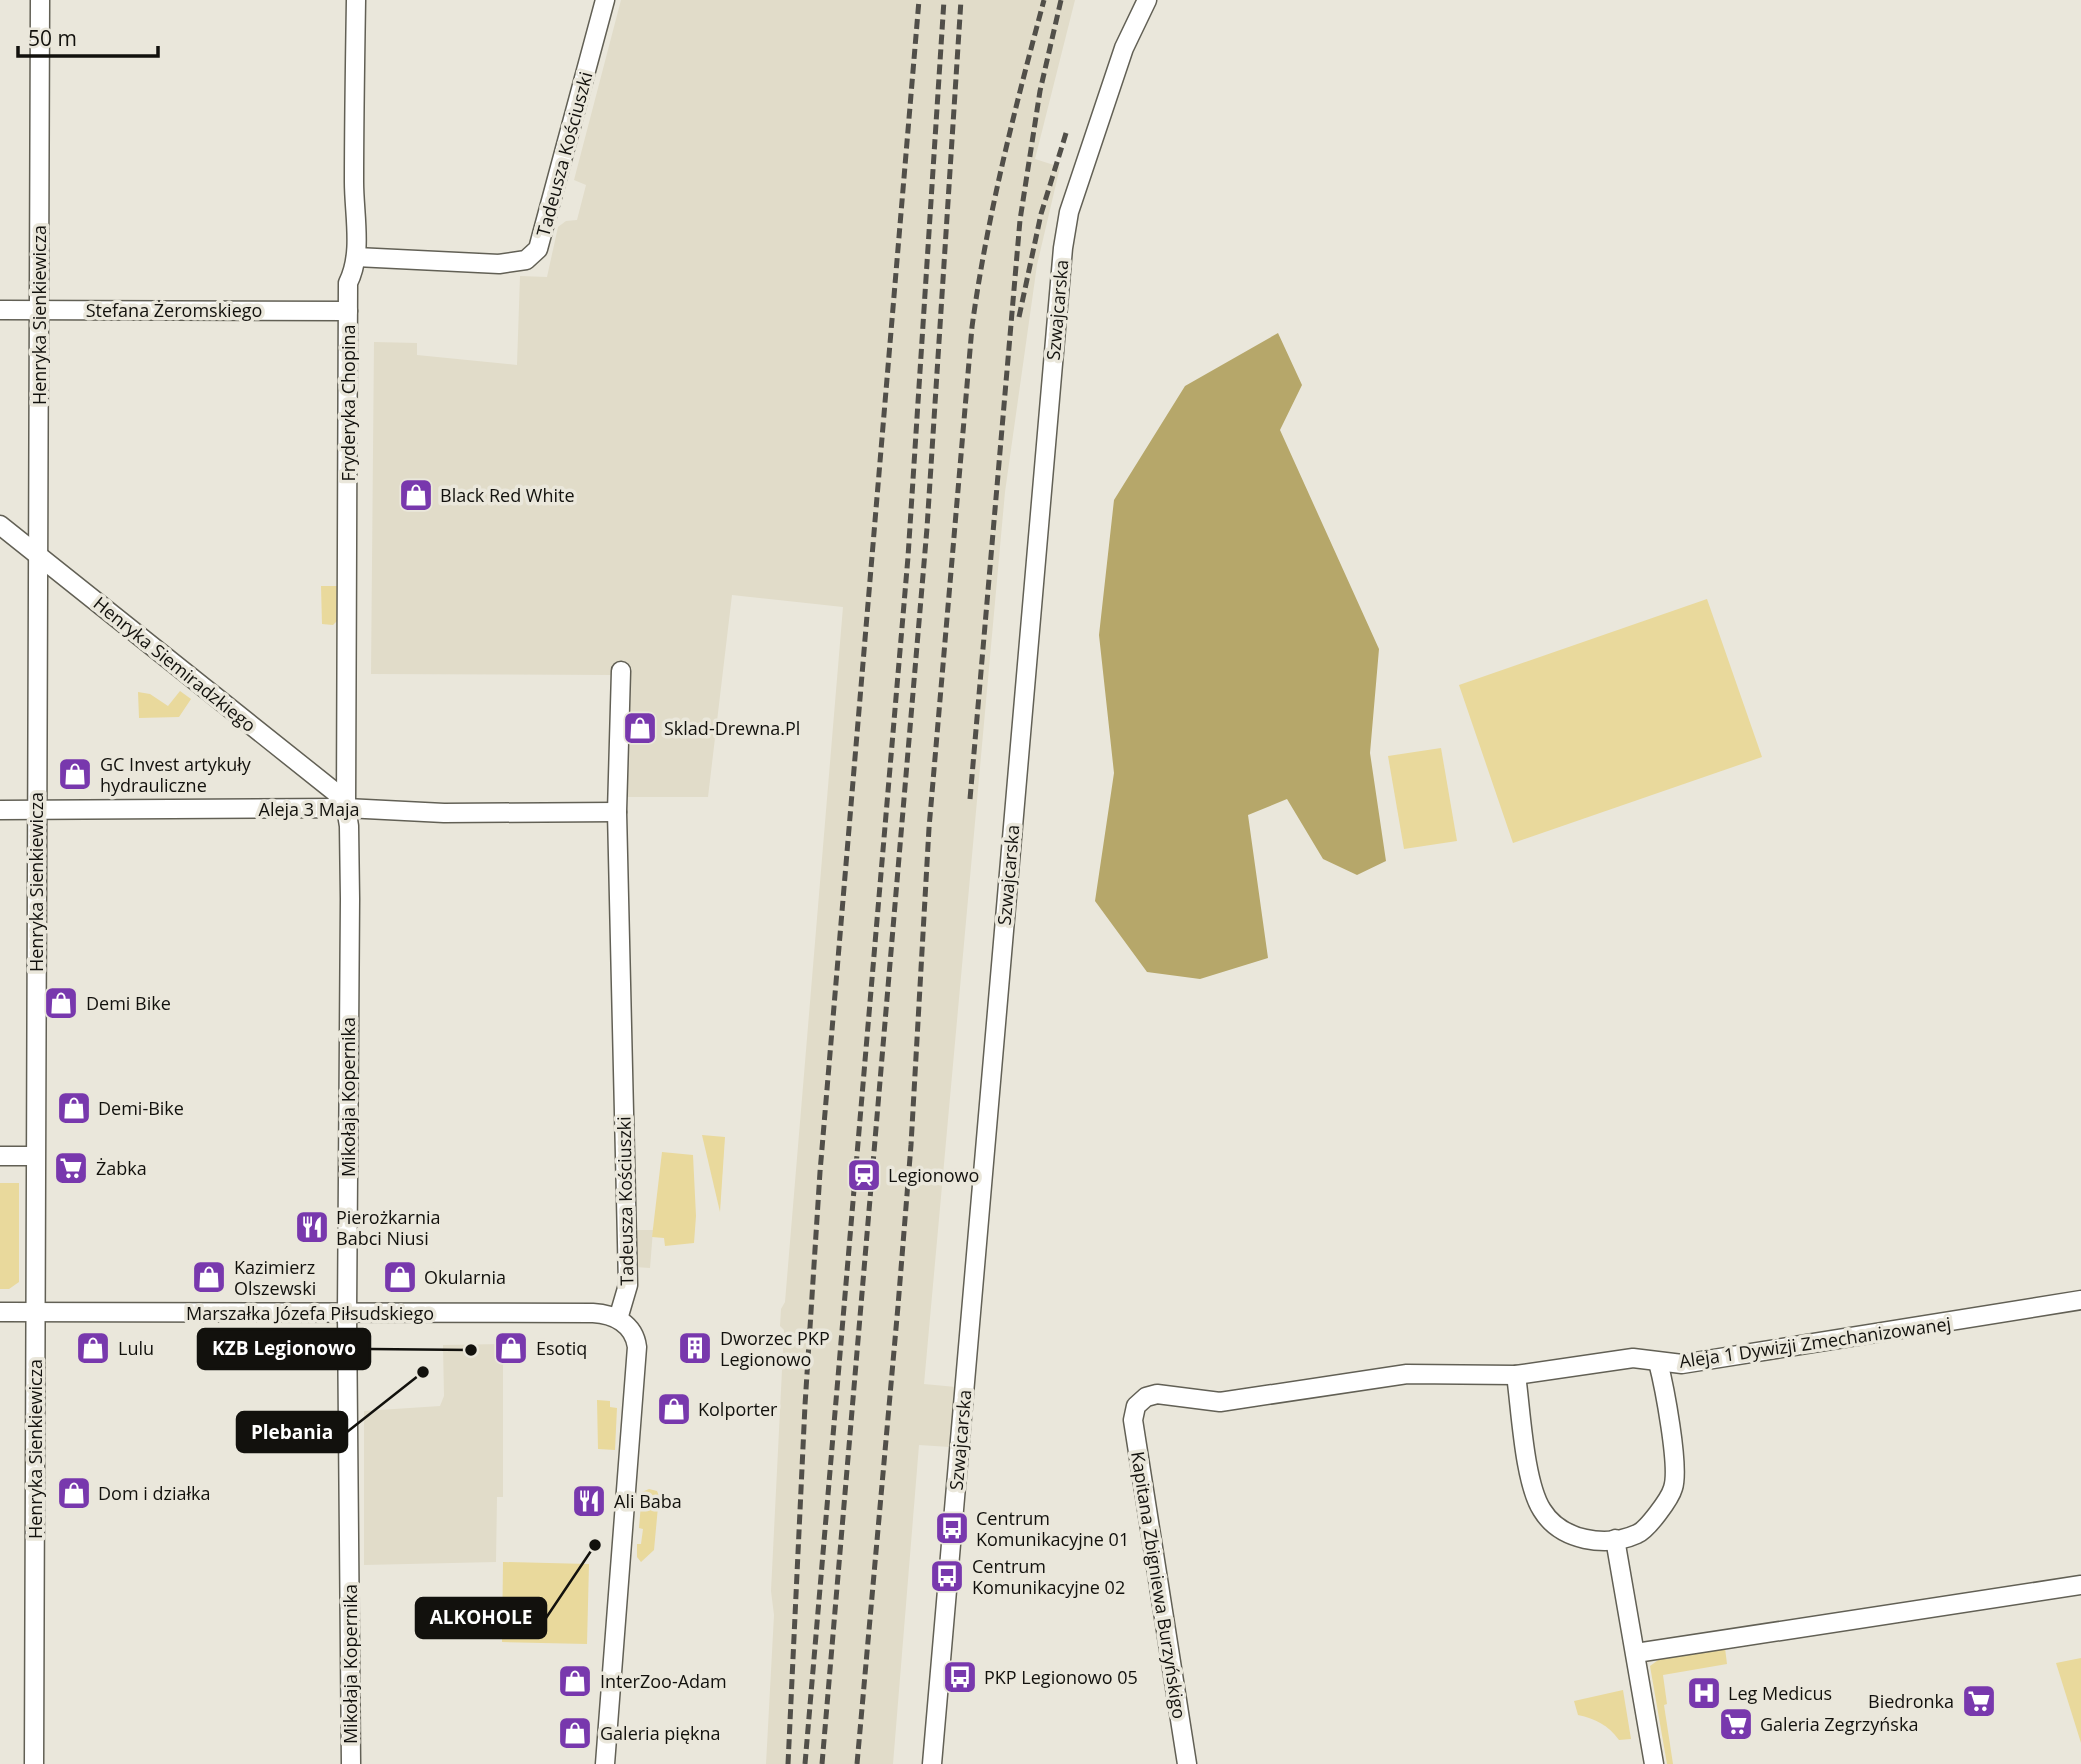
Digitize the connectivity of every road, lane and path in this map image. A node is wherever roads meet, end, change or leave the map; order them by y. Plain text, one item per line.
1 (40, 0) edge
2 (356, 0) edge
3 (605, 0) edge
4 (1147, 0) edge
5 (356, 257) junction
6 (0, 310) edge
7 (40, 310) junction
8 (348, 311) junction
9 (0, 525) edge
10 (38, 555) junction
11 (621, 671) dead end
12 (346, 808) junction
13 (0, 810) edge
14 (37, 810) junction
15 (617, 813) junction
16 (0, 1156) edge
17 (35, 1156) junction
18 (2081, 1300) edge
19 (0, 1312) edge
20 (35, 1312) junction
21 (347, 1313) junction
22 (618, 1319) junction
23 (1658, 1362) junction
24 (1516, 1375) junction
25 (1136, 1406) joint
26 (1615, 1539) junction
27 (2081, 1586) edge
28 (1636, 1653) junction
29 (34, 1764) edge
30 (351, 1764) edge
31 (606, 1764) edge
32 (932, 1764) edge
33 (1187, 1764) edge
34 (1654, 1764) edge

1 - 7 street, Henryka Sienkiewicza
2 - 5 street, Fryderyka Chopina
3 - 5 street, Tadeusza Kościuszki
4 - 32 street, Szwajcarska
5 - 8 street, Fryderyka Chopina
6 - 7 street, Stefana Żeromskiego
7 - 8 street, Stefana Żeromskiego
7 - 10 street, Henryka Sienkiewicza
8 - 12 street, Fryderyka Chopina
9 - 10 street, Henryka Siemiradzkiego
10 - 12 street, Henryka Siemiradzkiego
10 - 14 street, Henryka Sienkiewicza
11 - 15 street, Tadeusza Kościuszki
12 - 14 street, Aleja 3 Maja
12 - 15 street, Aleja 3 Maja
12 - 21 street, Mikołaja Kopernika
13 - 14 street, Aleja 3 Maja
14 - 17 street, Henryka Sienkiewicza
15 - 22 street, Tadeusza Kościuszki
16 - 17 street
17 - 20 street, Henryka Sienkiewicza
18 - 23 street, Aleja 1 Dywizji Zmechanizowanej
19 - 20 street, Marszałka Józefa Piłsudskiego
20 - 21 street, Marszałka Józefa Piłsudskiego
20 - 29 street, Henryka Sienkiewicza
21 - 22 street, Marszałka Józefa Piłsudskiego
21 - 30 street, Mikołaja Kopernika
22 - 31 street
23 - 24 street, Aleja 1 Dywizji Zmechanizowanej
23 - 26 street
24 - 25 street, Aleja 1 Dywizji Zmechanizowanej
24 - 26 street
25 - 33 street, Kapitana Zbigniewa Burzyńskigo
26 - 28 street
27 - 28 street
28 - 34 street

